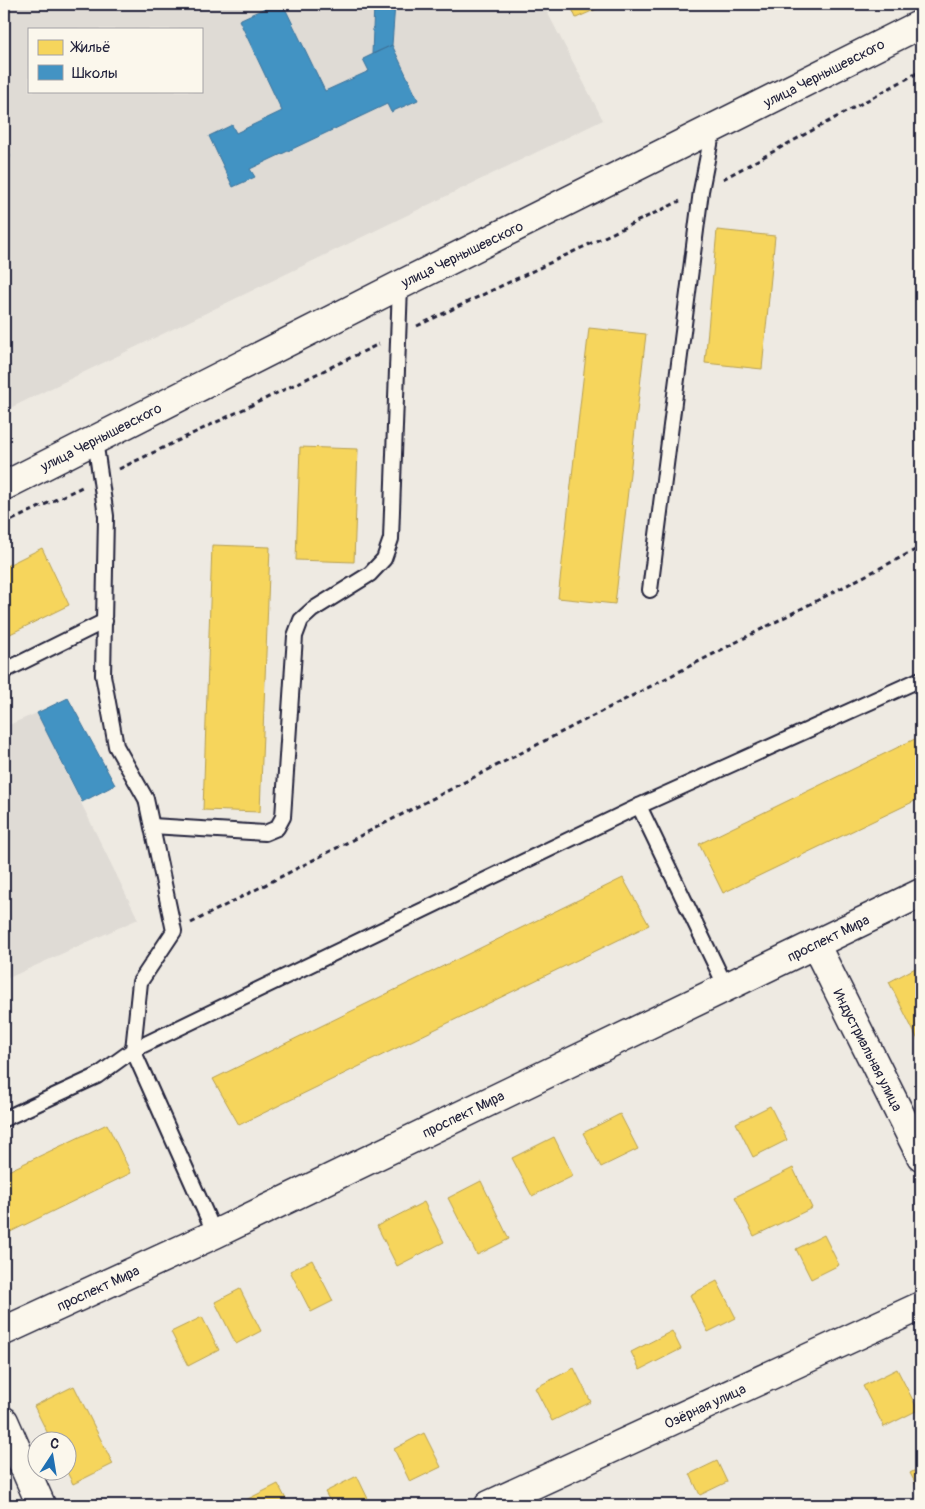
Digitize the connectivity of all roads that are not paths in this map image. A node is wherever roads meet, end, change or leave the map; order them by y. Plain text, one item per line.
1 (921, 24) edge
2 (713, 128) junction
3 (400, 285) junction
4 (95, 440) junction
5 (4, 486) edge
6 (650, 590) dead end
7 (105, 621) junction
8 (4, 671) edge
9 (921, 679) edge
10 (638, 806) junction
11 (152, 826) junction
12 (921, 893) edge
13 (815, 944) junction
14 (726, 987) junction
15 (133, 1050) junction
16 (4, 1119) edge
17 (921, 1156) edge
18 (215, 1234) junction
19 (921, 1306) edge
20 (4, 1331) edge
21 (4, 1421) edge
22 (41, 1505) edge
23 (489, 1505) edge

1 - 2 street, улица Чернышевского
2 - 3 street, улица Чернышевского
2 - 6 lane
3 - 4 street, улица Чернышевского
3 - 11 lane
4 - 5 street, улица Чернышевского
4 - 7 lane
7 - 8 lane
7 - 11 lane
9 - 10 lane
10 - 14 lane
10 - 15 lane
11 - 15 lane
12 - 13 street, проспект Мира
13 - 14 street, проспект Мира
13 - 17 street, Индустриальная улица
14 - 18 street, проспект Мира
15 - 16 lane
15 - 18 lane
18 - 20 street, проспект Мира
19 - 23 street, Озёрная улица
21 - 22 street

